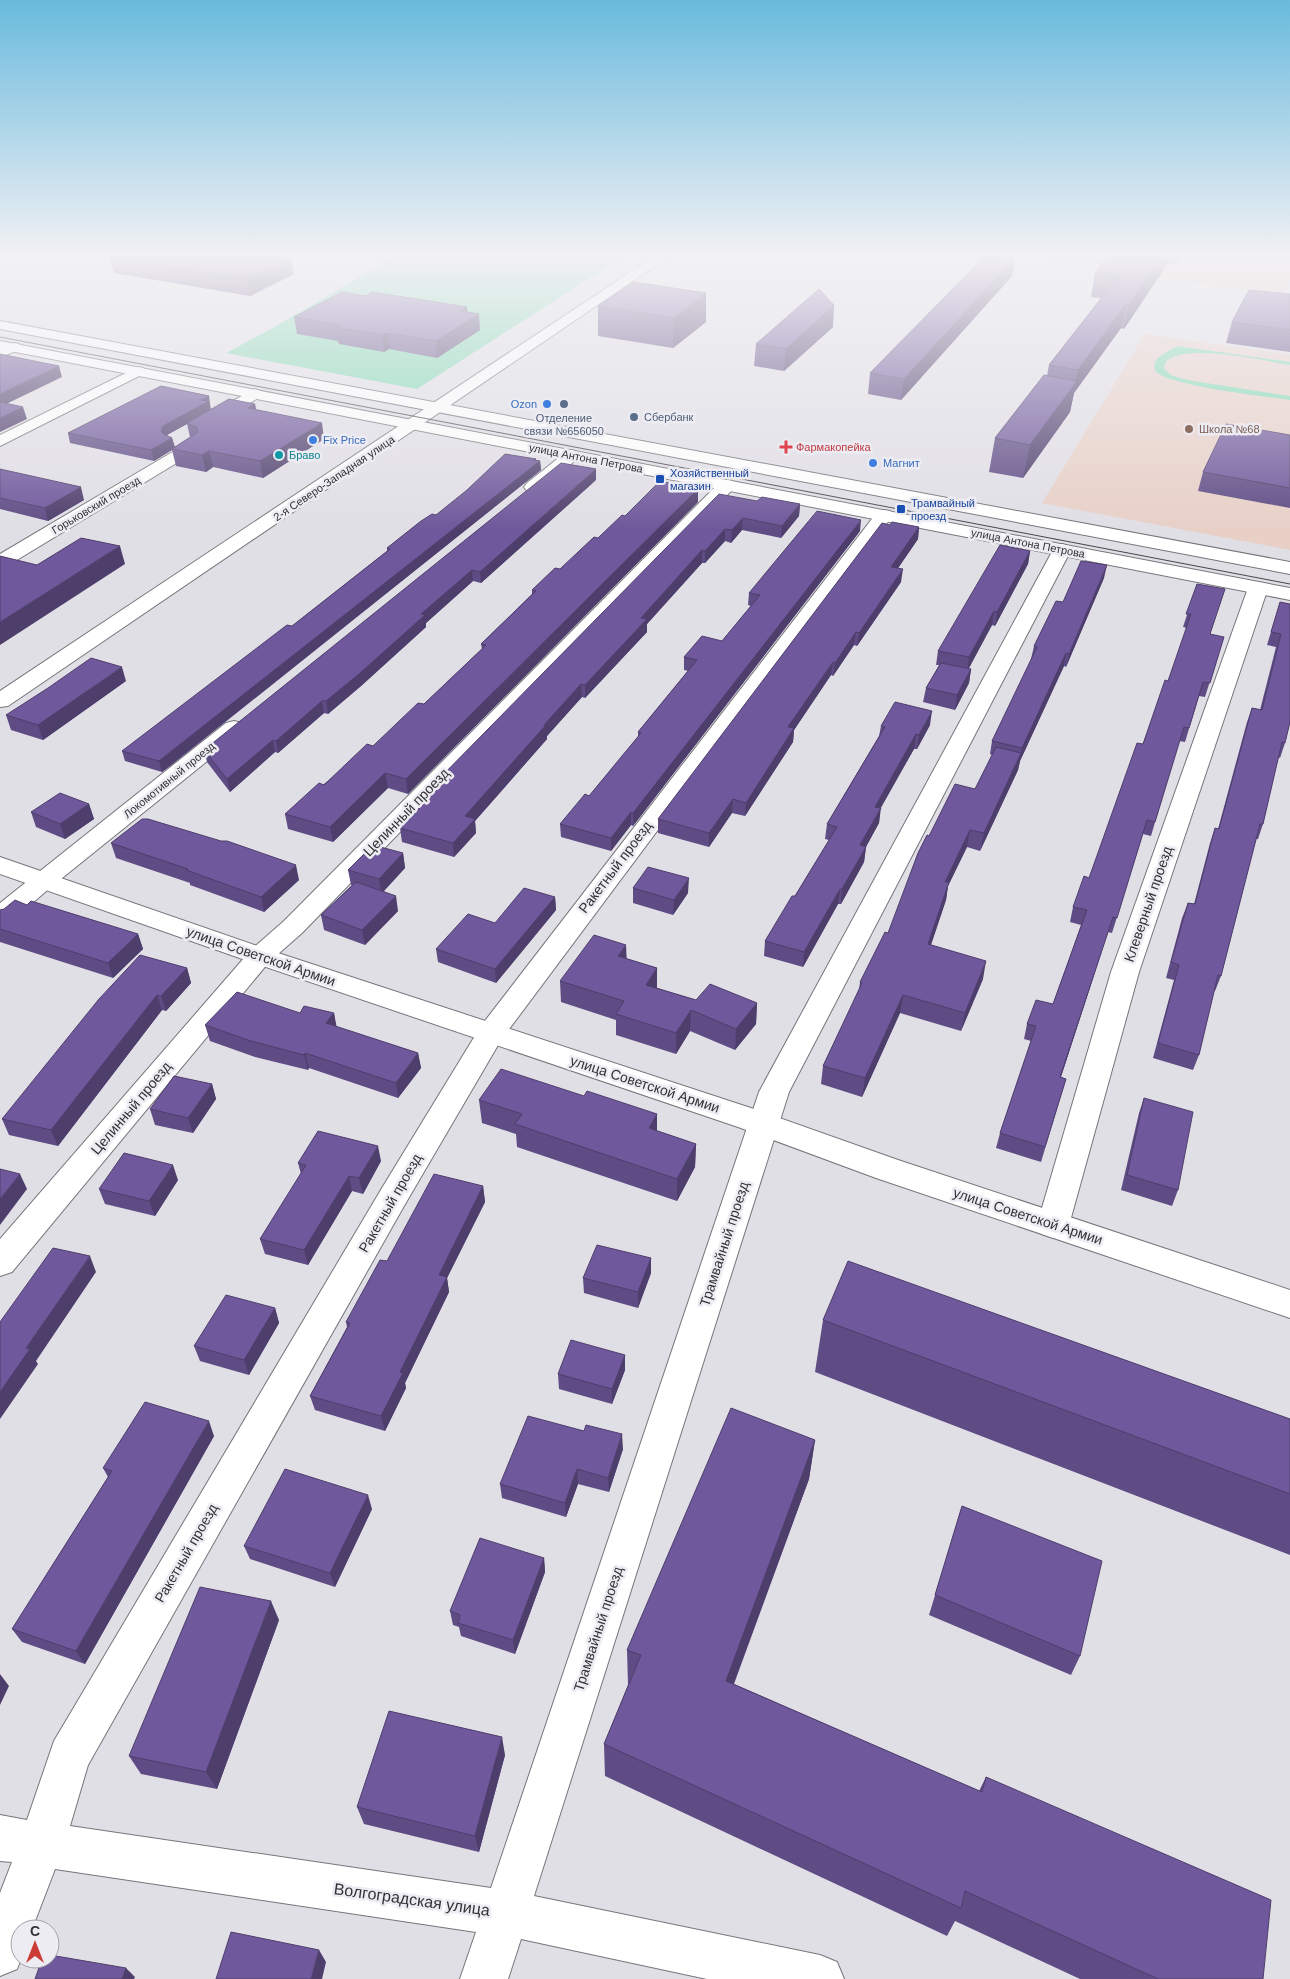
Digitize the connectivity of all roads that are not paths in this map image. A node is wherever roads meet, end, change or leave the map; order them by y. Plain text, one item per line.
1 (108, 345) edge
2 (532, 345) edge
3 (5, 348) edge
4 (138, 371) junction
5 (255, 394) junction
6 (439, 408) junction
7 (414, 425) junction
8 (0, 441) edge
9 (572, 455) junction
10 (727, 485) junction
11 (514, 502) edge
12 (884, 516) junction
13 (1062, 550) junction
14 (0, 562) edge
15 (1290, 568) edge
16 (1258, 588) junction
17 (1290, 594) edge
18 (0, 701) edge
19 (251, 714) edge
20 (0, 865) edge
21 (42, 880) junction
22 (0, 917) edge
23 (260, 956) junction
24 (491, 1033) junction
25 (764, 1124) junction
26 (1053, 1225) junction
27 (0, 1262) edge
28 (1290, 1304) edge
29 (21, 1842) edge
30 (506, 1913) junction
31 (0, 1952) edge
32 (484, 1979) edge
33 (820, 1979) edge

1 - 6 street, улица Антона Петрова
2 - 6 street, 2-я Северо-Западная улица
3 - 4 street, улица Антона Петрова
4 - 5 street, улица Антона Петрова
4 - 8 street
5 - 7 street, улица Антона Петрова
5 - 14 street, Горьковский проезд
6 - 7 street, 2-я Северо-Западная улица
6 - 15 street, улица Антона Петрова
7 - 9 street, улица Антона Петрова
7 - 18 street, 2-я Северо-Западная улица
9 - 10 street, улица Антона Петрова
9 - 11 street
10 - 12 street, улица Антона Петрова
10 - 23 street, Целинный проезд
12 - 13 street, улица Антона Петрова
12 - 24 street, Ракетный проезд
13 - 16 street, улица Антона Петрова
13 - 25 street, Трамвайный проезд
16 - 17 street, улица Антона Петрова
16 - 26 street, Клеверный проезд
19 - 21 street, Локомотивный проезд
20 - 21 street, улица Советской Армии
21 - 22 street, Локомотивный проезд
21 - 23 street, улица Советской Армии
23 - 24 street, улица Советской Армии
23 - 27 street, Целинный проезд
24 - 25 street, улица Советской Армии
24 - 29 street, Ракетный проезд
25 - 26 street, улица Советской Армии
25 - 30 street, Трамвайный проезд
26 - 28 street, улица Советской Армии
29 - 30 street, Волгоградская улица
29 - 31 street, Ракетный проезд
30 - 32 street, Трамвайный проезд
30 - 33 street, Волгоградская улица

